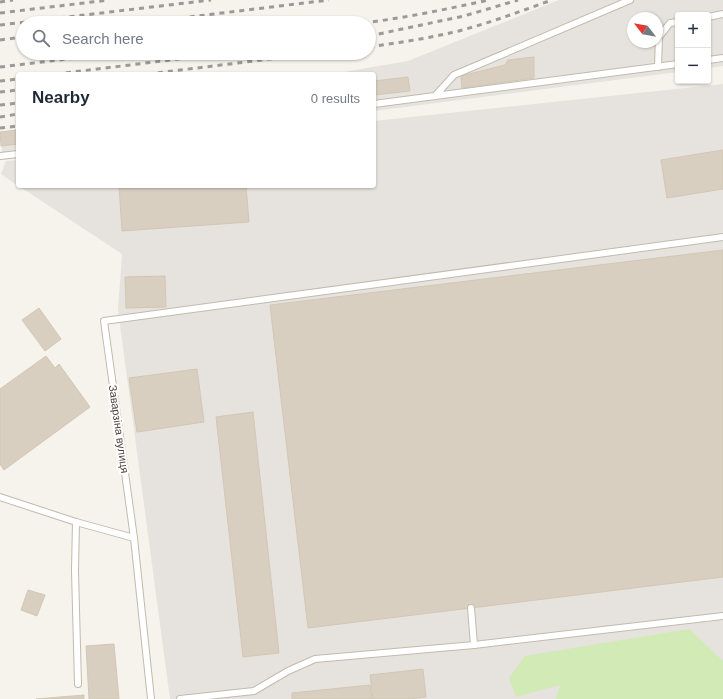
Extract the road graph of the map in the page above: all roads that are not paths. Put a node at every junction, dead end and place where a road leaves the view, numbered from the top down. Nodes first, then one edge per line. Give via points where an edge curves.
1 (630, 0) edge
2 (723, 14) edge
3 (711, 16) edge
4 (675, 22) edge
5 (723, 58) edge
6 (711, 60) edge
7 (675, 64) edge
8 (658, 67) junction
9 (435, 96) junction
10 (376, 104) edge
11 (16, 154) edge
12 (0, 156) edge
13 (723, 237) edge
14 (0, 497) edge
15 (76, 522) junction
16 (134, 538) junction
17 (471, 608) dead end
18 (723, 616) edge
19 (474, 645) junction
20 (78, 684) dead end
21 (151, 699) edge
22 (180, 699) edge

1 - 9 lane via 454,75
2 - 3 lane
4 - 8 lane via 670,23 659,37
5 - 6 lane
7 - 8 lane
8 - 9 lane
9 - 10 lane
11 - 12 lane
13 - 16 lane, Заварзіна вулиця via 104,321
14 - 15 lane
15 - 16 lane
15 - 20 lane
16 - 21 lane, Заварзіна вулиця
17 - 19 lane
18 - 19 lane
19 - 22 lane via 315,659 254,691

